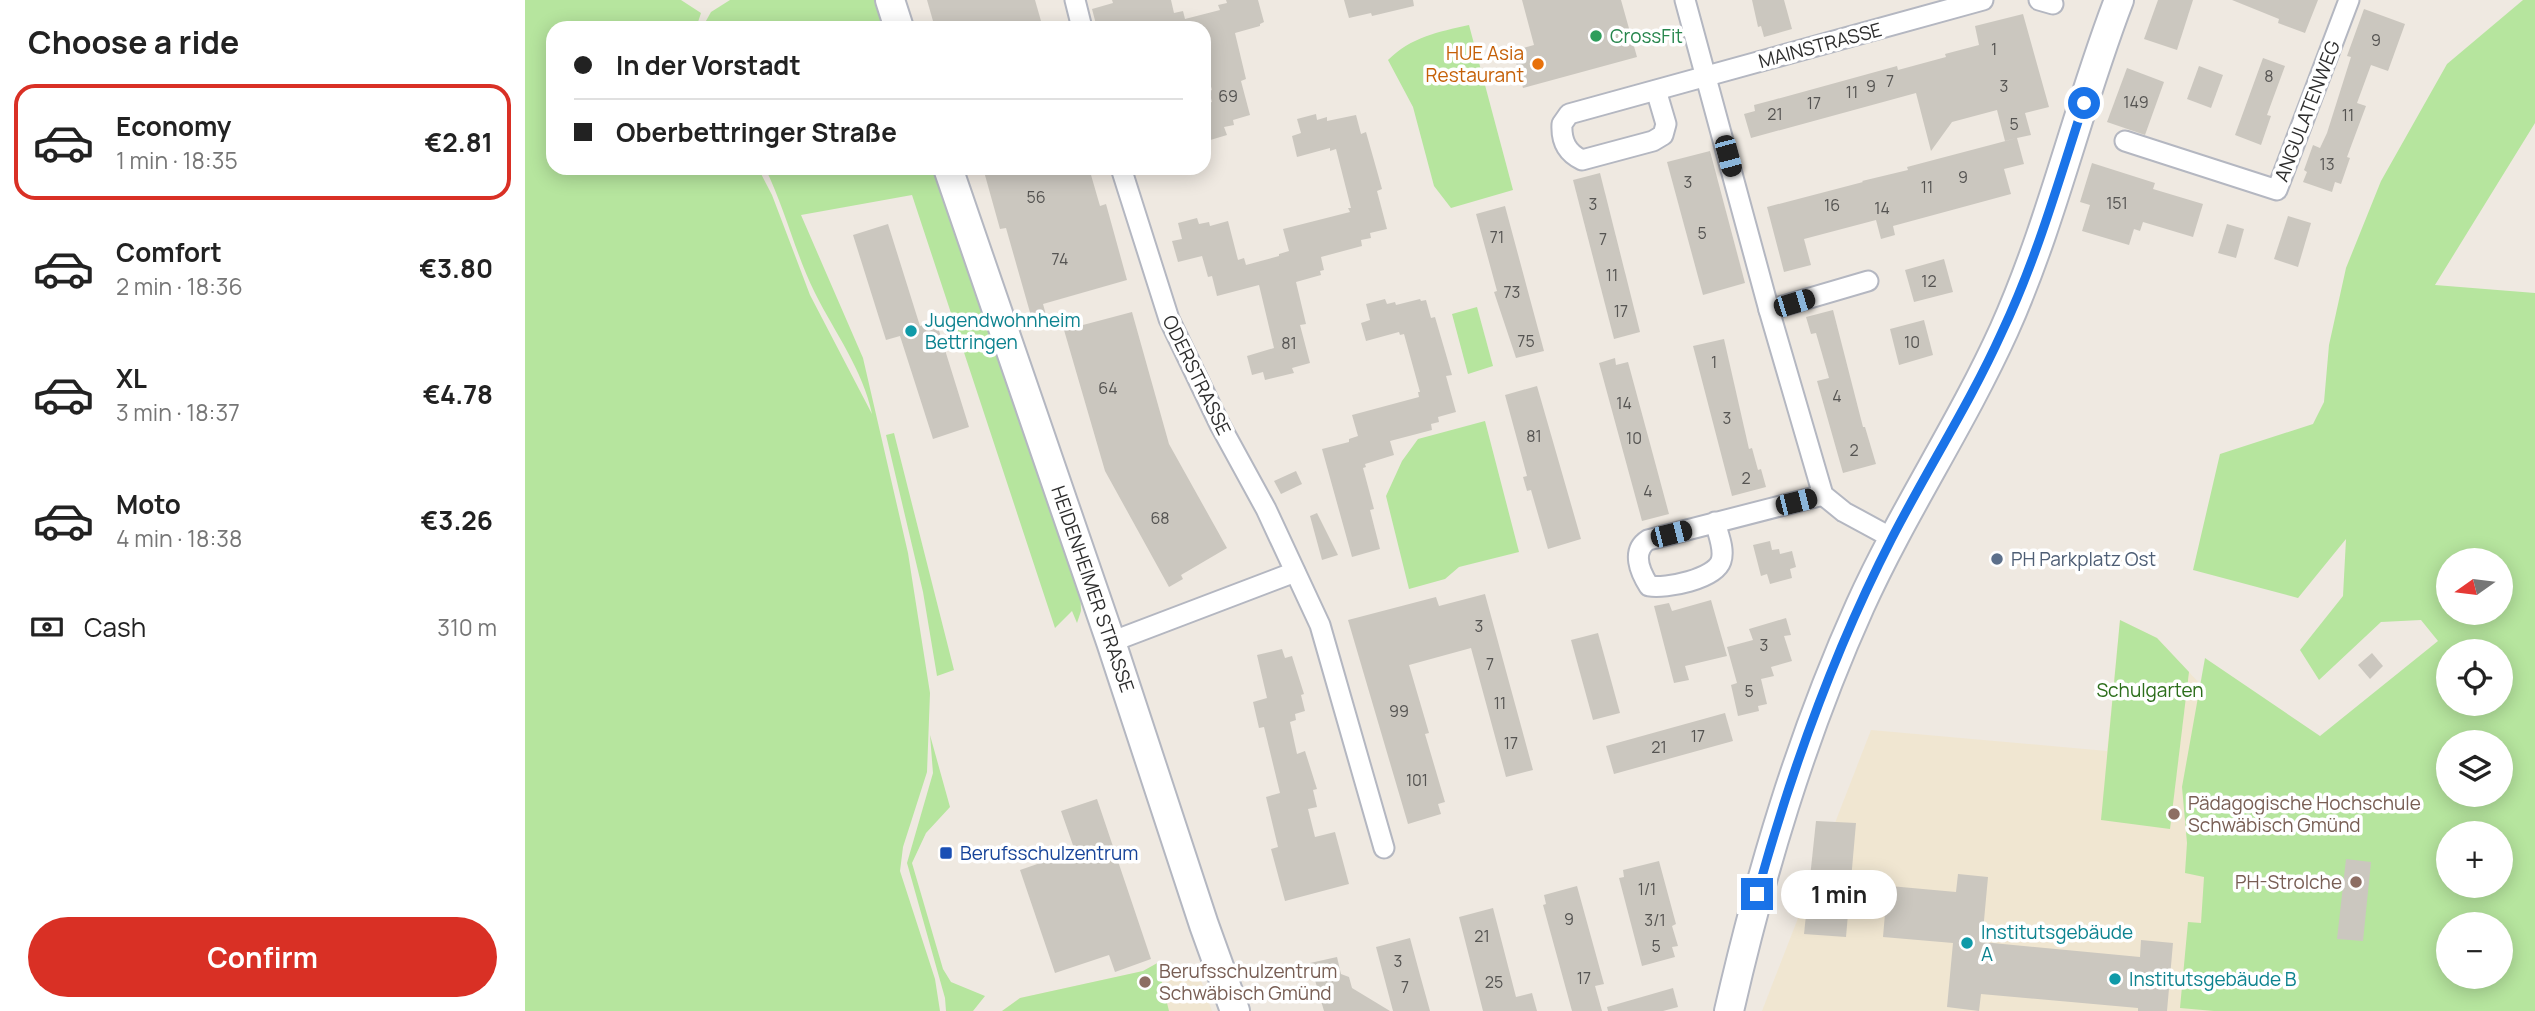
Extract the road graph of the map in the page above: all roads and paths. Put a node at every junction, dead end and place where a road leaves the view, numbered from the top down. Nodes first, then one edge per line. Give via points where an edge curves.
1 (890, 0) edge
2 (1075, 0) edge
3 (1685, 0) edge
4 (1983, 0) edge
5 (2119, 0) edge
6 (2349, 0) edge
7 (897, 21) edge
8 (1080, 21) edge
9 (1706, 77) junction
10 (1656, 90) junction
11 (2125, 141) dead end
12 (950, 175) edge
13 (1123, 175) edge
14 (1868, 281) dead end
15 (1769, 310) junction
16 (1822, 495) junction
17 (1715, 522) junction
18 (1892, 538) junction
19 (1295, 572) junction
20 (1111, 642) junction
21 (1384, 848) dead end
22 (1235, 1011) edge
23 (1729, 1011) edge

1 - 7 street
2 - 8 street
3 - 9 street
4 - 9 street, MAINSTRASSE
5 - 18 street via 2025,281 1978,383
6 - 11 street, ANGULATENWEG via 2277,190
9 - 10 street, MAINSTRASSE
9 - 15 street
10 - 10 street, MAINSTRASSE via 1569,114 1562,124 1566,148 1582,160 1663,135 1666,124
12 - 20 street, HEIDENHEIMER STRASSE
13 - 19 street, ODERSTRASSE via 1169,320
14 - 15 street
15 - 16 street
16 - 17 street
16 - 18 street
17 - 17 street via 1643,543 1637,554 1649,586 1660,588 1707,576 1718,568 1722,549
18 - 23 street via 1834,665 1789,785
19 - 20 street
19 - 21 street, ODERSTRASSE via 1330,654
20 - 22 street, HEIDENHEIMER STRASSE

